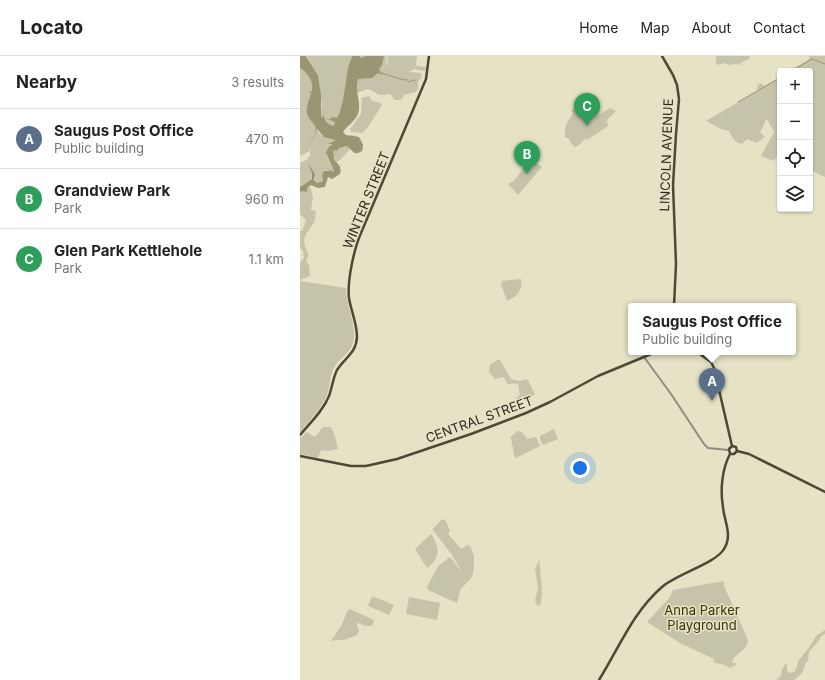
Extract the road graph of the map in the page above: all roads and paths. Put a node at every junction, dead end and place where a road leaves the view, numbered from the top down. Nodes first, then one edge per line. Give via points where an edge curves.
1 (429, 56) edge
2 (662, 56) edge
3 (674, 303) edge
4 (649, 355) edge
5 (701, 355) edge
6 (644, 357) junction
7 (300, 435) edge
8 (732, 446) junction
9 (728, 450) junction
10 (737, 451) junction
11 (730, 454) junction
12 (300, 456) edge
13 (825, 492) edge
14 (599, 680) edge

1 - 7 main road, WINTER STREET via 426,79 356,248 349,289 356,330 354,348 337,370 323,406
2 - 3 main road, LINCOLN AVENUE via 673,75 679,99 673,181 676,264
4 - 6 main road, CENTRAL STREET
5 - 8 main road via 711,362 714,368
6 - 9 street via 672,394 704,444 716,450
6 - 12 main road, CENTRAL STREET via 598,376 536,409 396,459 354,466
8 - 9 main road
8 - 10 main road via 736,447
9 - 11 main road
10 - 11 main road
10 - 13 main road via 759,458
11 - 14 main road via 722,492 728,534 725,548 718,556 660,588 633,620

